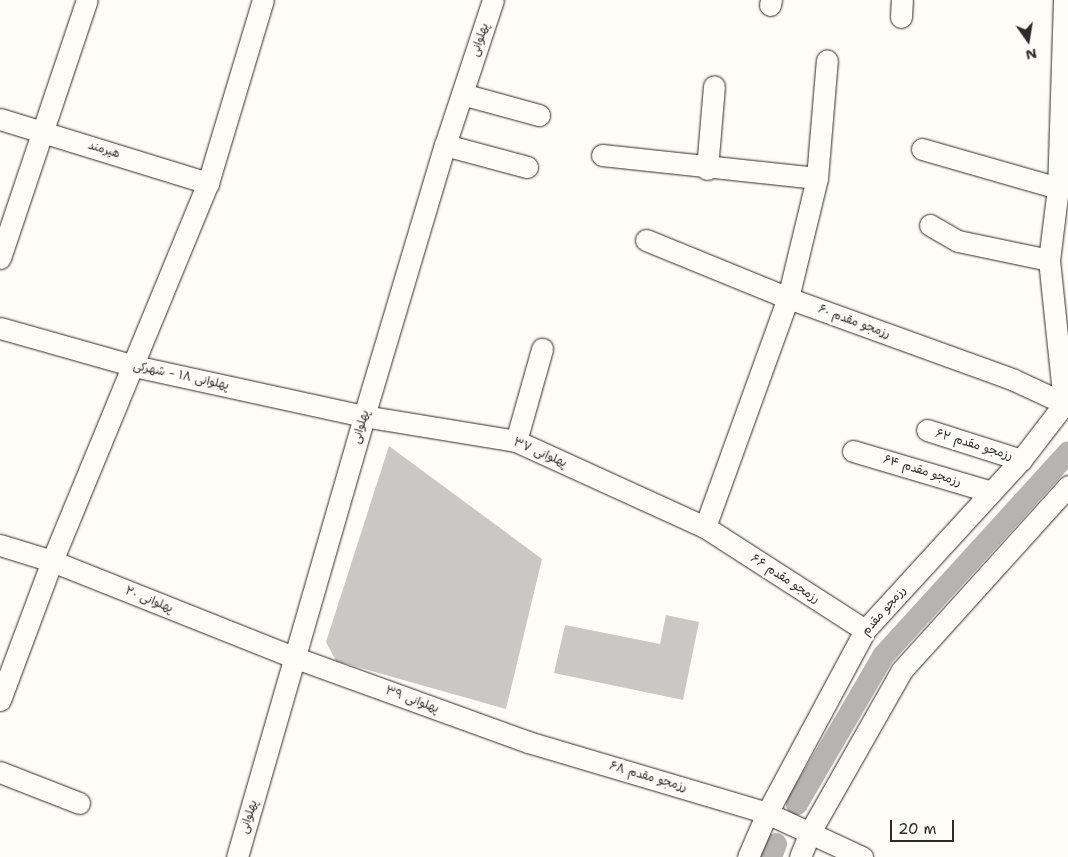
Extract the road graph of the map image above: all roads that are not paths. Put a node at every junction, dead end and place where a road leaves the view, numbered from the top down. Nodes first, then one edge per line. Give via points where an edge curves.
1 (88, 0) edge
2 (263, 0) edge
3 (493, 0) edge
4 (1064, 0) edge
5 (827, 60) dead end
6 (714, 86) dead end
7 (462, 94) junction
8 (540, 115) dead end
9 (0, 119) edge
10 (44, 132) junction
11 (445, 145) junction
12 (922, 149) dead end
13 (602, 155) dead end
14 (526, 167) dead end
15 (706, 169) junction
16 (817, 178) junction
17 (208, 183) junction
18 (1058, 188) junction
19 (930, 225) dead end
20 (646, 240) dead end
21 (0, 258) edge
22 (1049, 260) junction
23 (788, 298) junction
24 (0, 328) edge
25 (542, 349) dead end
26 (134, 366) junction
27 (1067, 402) edge
28 (364, 416) junction
29 (926, 430) dead end
30 (516, 441) junction
31 (853, 451) dead end
32 (1021, 460) junction
33 (1068, 486) edge
34 (991, 492) junction
35 (704, 527) junction
36 (0, 544) edge
37 (52, 561) junction
38 (865, 630) junction
39 (9, 646) edge
40 (296, 658) junction
41 (0, 700) edge
42 (528, 742) joint
43 (0, 772) edge
44 (79, 803) dead end
45 (767, 812) junction
46 (810, 832) junction
47 (237, 857) edge
48 (748, 857) edge
49 (800, 857) edge
50 (862, 857) edge

1 - 10 street
2 - 17 street
3 - 7 street, پهلوانی
4 - 18 street
5 - 16 street
6 - 15 street
7 - 8 street
7 - 11 street, پهلوانی
9 - 10 street, هیرمند
10 - 17 street, هیرمند
10 - 21 street
11 - 14 street
11 - 28 street, پهلوانی
12 - 18 street
13 - 15 street
15 - 16 street
16 - 23 street
17 - 26 street
18 - 22 street
19 - 22 street via 958,241
20 - 23 street, رزمجو مقدم ۶۰
22 - 27 street
23 - 27 street, رزمجو مقدم ۶۰
23 - 35 street
24 - 26 street, پهلوانی ۱۸ - شهرکی
25 - 30 street
26 - 28 street, پهلوانی ۱۸ - شهرکی
26 - 37 street
27 - 32 street, رزمجو مقدم
28 - 30 street, پهلوانی ۳۷
28 - 40 street, پهلوانی
29 - 32 street, رزمجو مقدم ۶۲
30 - 35 street, پهلوانی ۳۷
31 - 34 street, رزمجو مقدم ۶۴
32 - 34 street, رزمجو مقدم
33 - 46 street via 902,670
34 - 38 street, رزمجو مقدم
35 - 38 street, رزمجو مقدم ۶۶
36 - 37 street, پهلوانی ۲۰
37 - 39 street
37 - 40 street, پهلوانی ۲۰
38 - 45 street, رزمجو مقدم
39 - 41 street
40 - 42 street, پهلوانی ۳۹
40 - 47 street, پهلوانی
42 - 45 street, رزمجو مقدم ۶۸
43 - 44 street
45 - 46 street, رزمجو مقدم ۶۸
45 - 48 street, رزمجو مقدم
46 - 49 street
46 - 50 street, رزمجو مقدم ۶۸

